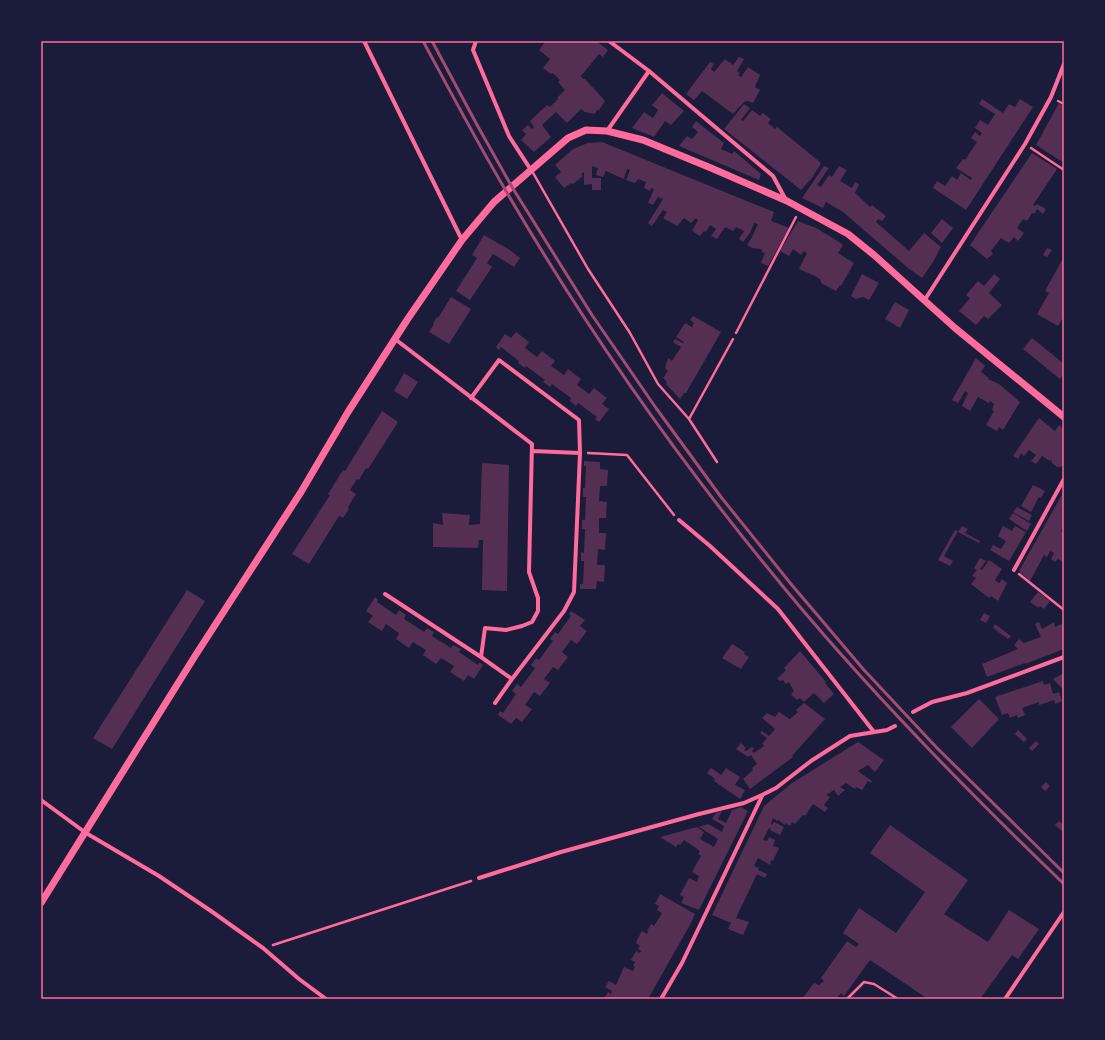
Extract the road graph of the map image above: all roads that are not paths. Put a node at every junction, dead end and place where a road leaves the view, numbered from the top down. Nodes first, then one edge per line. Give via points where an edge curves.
1 (364, 41) edge
2 (476, 41) edge
3 (609, 41) edge
4 (1064, 64) edge
5 (649, 71) junction
6 (607, 131) junction
7 (532, 171) junction
8 (787, 201) junction
9 (462, 240) junction
10 (924, 301) junction
11 (395, 339) junction
12 (733, 339) road end
13 (471, 398) junction
14 (1064, 417) edge
15 (688, 419) junction
16 (532, 451) junction
17 (580, 453) junction
18 (717, 462) dead end
19 (1064, 480) edge
20 (679, 520) road end
21 (1014, 570) road end
22 (385, 594) dead end
23 (481, 657) junction
24 (1064, 657) edge
25 (512, 679) junction
26 (495, 703) dead end
27 (913, 712) dead end
28 (895, 726) dead end
29 (874, 732) junction
30 (762, 796) junction
31 (41, 800) edge
32 (86, 833) junction
33 (479, 878) road end
34 (41, 903) edge
35 (1064, 912) edge
36 (326, 999) edge
37 (661, 999) edge
38 (847, 999) edge
39 (898, 999) edge
40 (1005, 999) edge

1 - 9 street
2 - 7 street via 473,50 509,136
3 - 5 street
4 - 10 street via 1051,96 1024,144
5 - 6 street
5 - 8 street via 773,176
6 - 7 street via 586,130 568,138
6 - 8 street via 643,140
7 - 9 street via 494,202
7 - 15 lane via 658,384
8 - 10 street via 848,234
9 - 11 street
10 - 14 street
11 - 13 street
11 - 32 street
12 - 15 lane
13 - 16 street via 532,444
13 - 17 street via 499,360 579,420
15 - 18 lane
16 - 17 street
16 - 23 street via 529,572 538,598 538,611 532,622 522,626 506,630 485,628
17 - 25 street via 574,592 564,611
19 - 21 street
20 - 29 street via 778,609
22 - 23 street
23 - 25 street
24 - 27 street via 967,693 932,702
25 - 26 street
28 - 29 street
29 - 30 street via 850,736 811,760
30 - 33 street via 560,852
30 - 37 street via 682,963
31 - 32 street
32 - 34 street
32 - 36 street via 159,876 211,911 263,948 299,980
35 - 40 street
38 - 39 lane via 864,982 874,984

